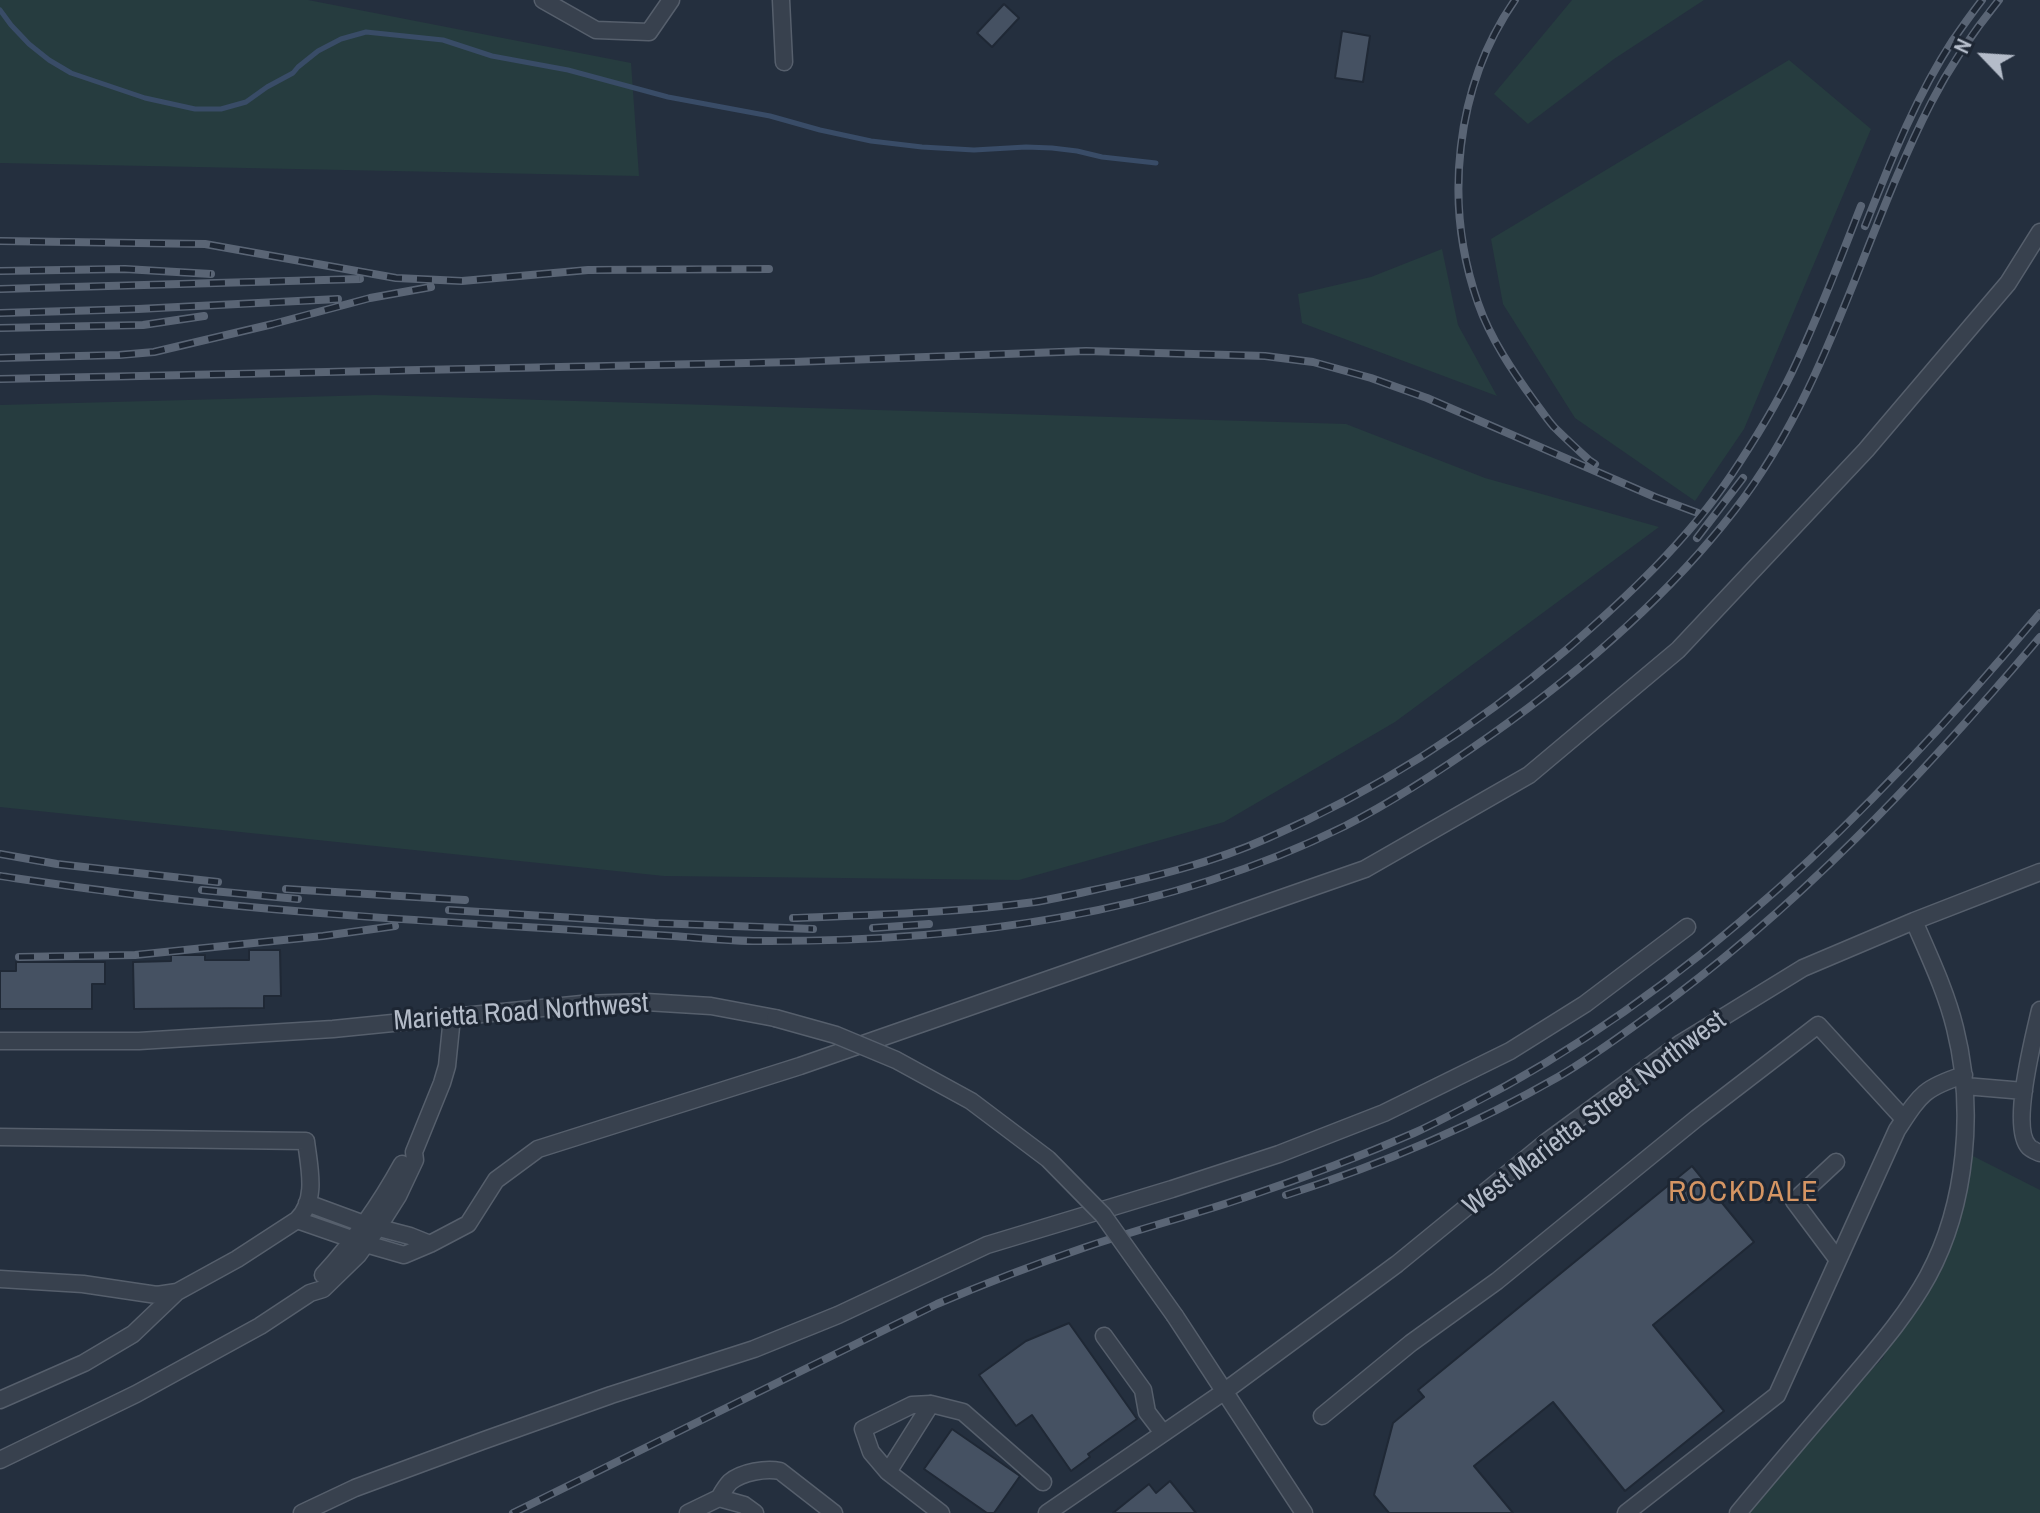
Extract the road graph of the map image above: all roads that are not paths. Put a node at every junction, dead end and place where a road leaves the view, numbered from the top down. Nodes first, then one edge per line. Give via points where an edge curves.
1 (543, 0) edge
2 (671, 0) edge
3 (781, 0) edge
4 (784, 62) dead end
5 (2040, 232) edge
6 (2040, 872) edge
7 (1914, 921) junction
8 (1687, 927) dead end
9 (2040, 1010) edge
10 (452, 1017) junction
11 (0, 1041) edge
12 (1964, 1080) junction
13 (2024, 1091) junction
14 (1904, 1119) junction
15 (0, 1137) edge
16 (2040, 1153) edge
17 (1836, 1162) dead end
18 (307, 1203) junction
19 (297, 1220) junction
20 (370, 1226) junction
21 (360, 1242) junction
22 (430, 1244) junction
23 (1838, 1260) junction
24 (0, 1279) edge
25 (177, 1292) junction
26 (1104, 1336) dead end
27 (1225, 1391) junction
28 (0, 1400) edge
29 (931, 1404) junction
30 (1322, 1416) dead end
31 (1163, 1433) junction
32 (0, 1460) edge
33 (888, 1472) junction
34 (1043, 1482) dead end
35 (719, 1498) junction
36 (302, 1513) edge
37 (688, 1513) edge
38 (755, 1513) edge
39 (834, 1513) edge
40 (941, 1513) edge
41 (1047, 1513) edge
42 (1304, 1513) edge
43 (1626, 1513) edge
44 (1738, 1513) edge

1 - 2 street via 596,30 649,32
3 - 4 street
5 - 22 street via 2008,283 1876,438 1699,628 1529,775 1365,869 815,1061 538,1149 496,1180 468,1224
6 - 7 street, West Marietta Street Northwest
7 - 12 street via 1947,1001
7 - 27 street, West Marietta Street Northwest via 1803,968 1681,1043
8 - 36 street via 1585,1004 1510,1051 1384,1113 1253,1163 987,1245 754,1349 482,1441
9 - 13 street
10 - 11 street, Marietta Road Northwest via 139,1041
10 - 20 street via 447,1066 415,1160 398,1196
10 - 27 street, Marietta Road Northwest, bridge via 582,1004 711,1006 836,1035 896,1060 971,1101 1048,1159 1103,1215
12 - 13 street
12 - 14 street via 1937,1083 1918,1097
12 - 44 street via 1961,1177 1929,1275 1900,1321
13 - 16 street via 2022,1134 2029,1148
14 - 23 street
14 - 30 street via 1818,1025
15 - 18 street via 306,1141 311,1188
17 - 23 street via 1794,1201
18 - 19 street
18 - 20 street
19 - 21 street
19 - 25 street
20 - 21 street
20 - 22 street
21 - 22 street via 404,1255
21 - 32 street via 310,1293 260,1326
23 - 43 street via 1777,1395
24 - 25 street via 157,1295
25 - 28 street via 133,1334 84,1363
26 - 31 street via 1143,1390 1147,1412
27 - 31 street, West Marietta Street Northwest
27 - 42 street, Marietta Road Northwest
29 - 33 street
29 - 33 street via 912,1405 863,1429 871,1452
29 - 34 street via 963,1412
31 - 41 street, West Marietta Street Northwest
33 - 40 street
35 - 37 street
35 - 38 street
35 - 39 street via 731,1481 769,1469 780,1471

